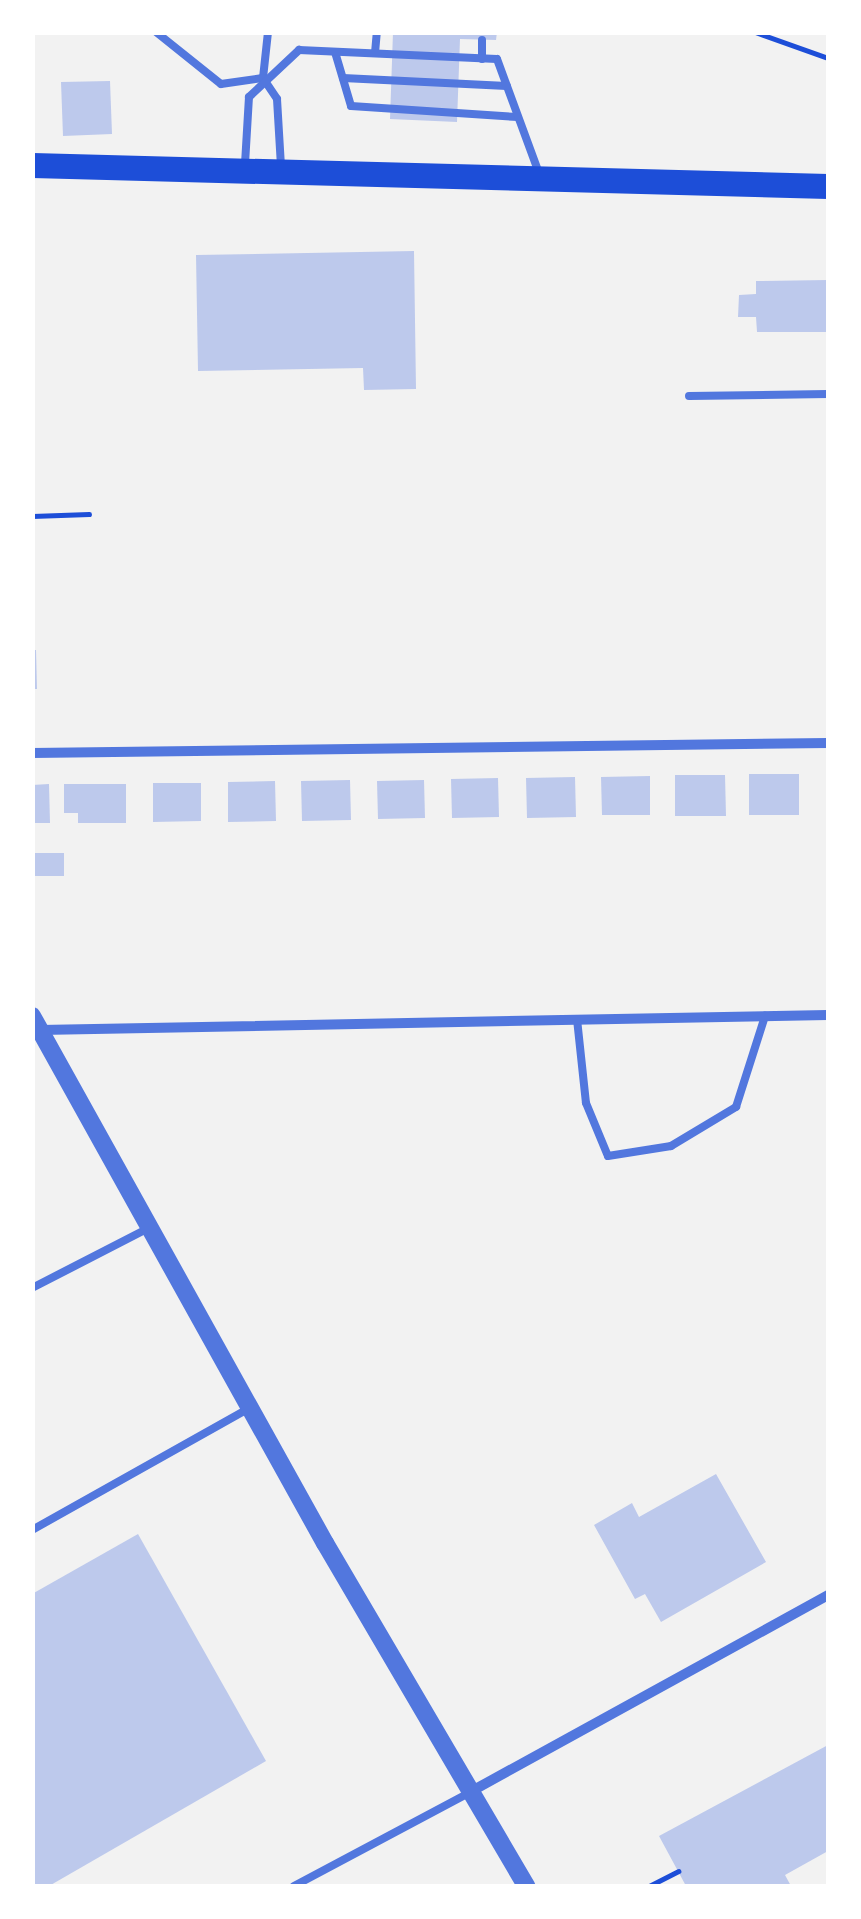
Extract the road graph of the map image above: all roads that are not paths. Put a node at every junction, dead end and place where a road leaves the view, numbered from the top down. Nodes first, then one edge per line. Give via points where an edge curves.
1 (156, 32) edge
2 (376, 32) edge
3 (265, 34) edge
4 (482, 40) dead end
5 (335, 52) junction
6 (374, 54) junction
7 (482, 59) junction
8 (263, 78) junction
9 (343, 78) junction
10 (507, 86) junction
11 (518, 117) junction
12 (32, 165) edge
13 (244, 174) junction
14 (281, 176) junction
15 (543, 182) junction
16 (828, 186) edge
17 (828, 394) edge
18 (689, 396) dead end
19 (828, 743) edge
20 (32, 754) edge
21 (828, 1015) edge
22 (766, 1016) junction
23 (577, 1020) junction
24 (36, 1023) edge
25 (151, 1226) junction
26 (32, 1288) edge
27 (250, 1408) junction
28 (32, 1530) edge
29 (828, 1595) edge
30 (469, 1793) junction
31 (294, 1886) edge
32 (526, 1886) edge

1 - 8 lane via 221,84
2 - 6 lane
3 - 8 lane
4 - 7 lane
5 - 6 lane
5 - 8 lane via 299,50
5 - 9 lane
6 - 7 lane
7 - 10 lane via 497,59
8 - 13 lane via 249,97
8 - 14 lane via 276,99
9 - 10 lane
9 - 11 lane via 350,106
10 - 11 lane
11 - 15 lane
12 - 13 main road
13 - 14 main road
14 - 15 main road
15 - 16 main road
17 - 18 lane
19 - 20 street
21 - 22 street
22 - 23 street
22 - 23 lane via 736,1107 671,1146 608,1156 586,1103
23 - 24 street
24 - 25 street
25 - 26 lane
25 - 27 street
27 - 28 lane
27 - 30 street
29 - 30 street
30 - 31 lane
30 - 32 street

